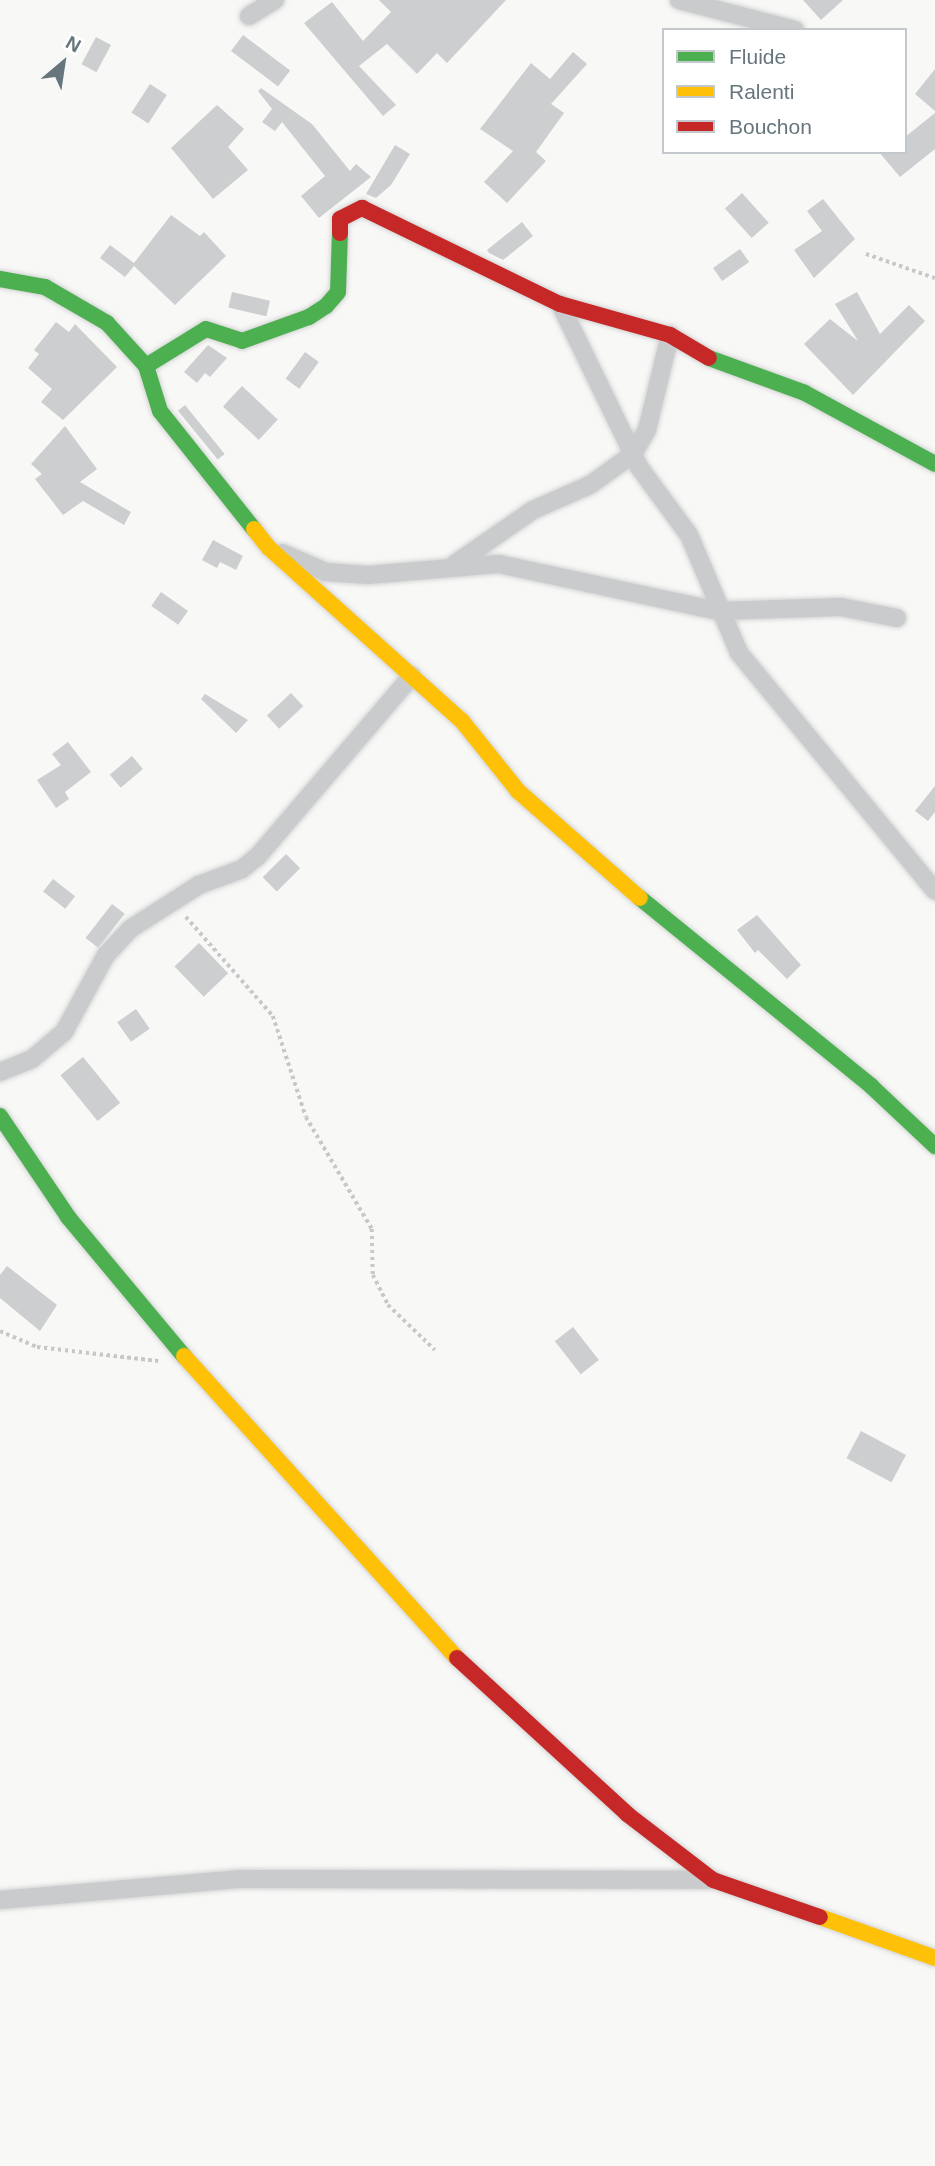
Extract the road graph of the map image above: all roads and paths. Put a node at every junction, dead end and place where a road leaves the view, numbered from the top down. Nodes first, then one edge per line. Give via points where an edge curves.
1 (275, 0) edge
2 (679, 0) edge
3 (248, 16) dead end
4 (787, 28) edge
5 (866, 254) dead end
6 (935, 278) edge
7 (0, 279) edge
8 (560, 304) junction
9 (670, 335) junction
10 (146, 366) junction
11 (633, 454) junction
12 (935, 464) edge
13 (270, 548) junction
14 (452, 566) junction
15 (718, 611) junction
16 (897, 618) dead end
17 (412, 676) junction
18 (935, 891) edge
19 (173, 902) junction
20 (0, 1072) edge
21 (0, 1116) edge
22 (935, 1146) edge
23 (0, 1331) edge
24 (435, 1350) dead end
25 (191, 1365) junction
26 (713, 1880) junction
27 (0, 1900) edge
28 (935, 1958) edge

1 - 3 street
2 - 4 street
5 - 6 path
7 - 10 street via 44,287 83,306 107,323
8 - 9 street
8 - 10 street via 362,208 341,219 338,292 326,306 309,317 242,341 206,330
8 - 11 street
9 - 11 street via 647,430
9 - 12 street via 722,366 805,393
10 - 13 street via 160,411
11 - 14 street via 590,485 533,510
11 - 15 street via 689,536
13 - 14 street via 326,572 368,575
13 - 17 street
14 - 15 street via 499,564
15 - 16 street via 841,607
15 - 18 street via 739,653
17 - 19 street via 258,856 243,869 199,885
17 - 22 street via 462,721 518,791 586,853 871,1086
19 - 20 street via 130,929 106,955 64,1032 32,1059
19 - 24 path via 273,1016 306,1117 372,1229 373,1275 388,1305
21 - 25 street via 68,1217
23 - 25 path via 37,1347
25 - 26 street via 476,1678 627,1814
26 - 27 street via 241,1879
26 - 28 street

